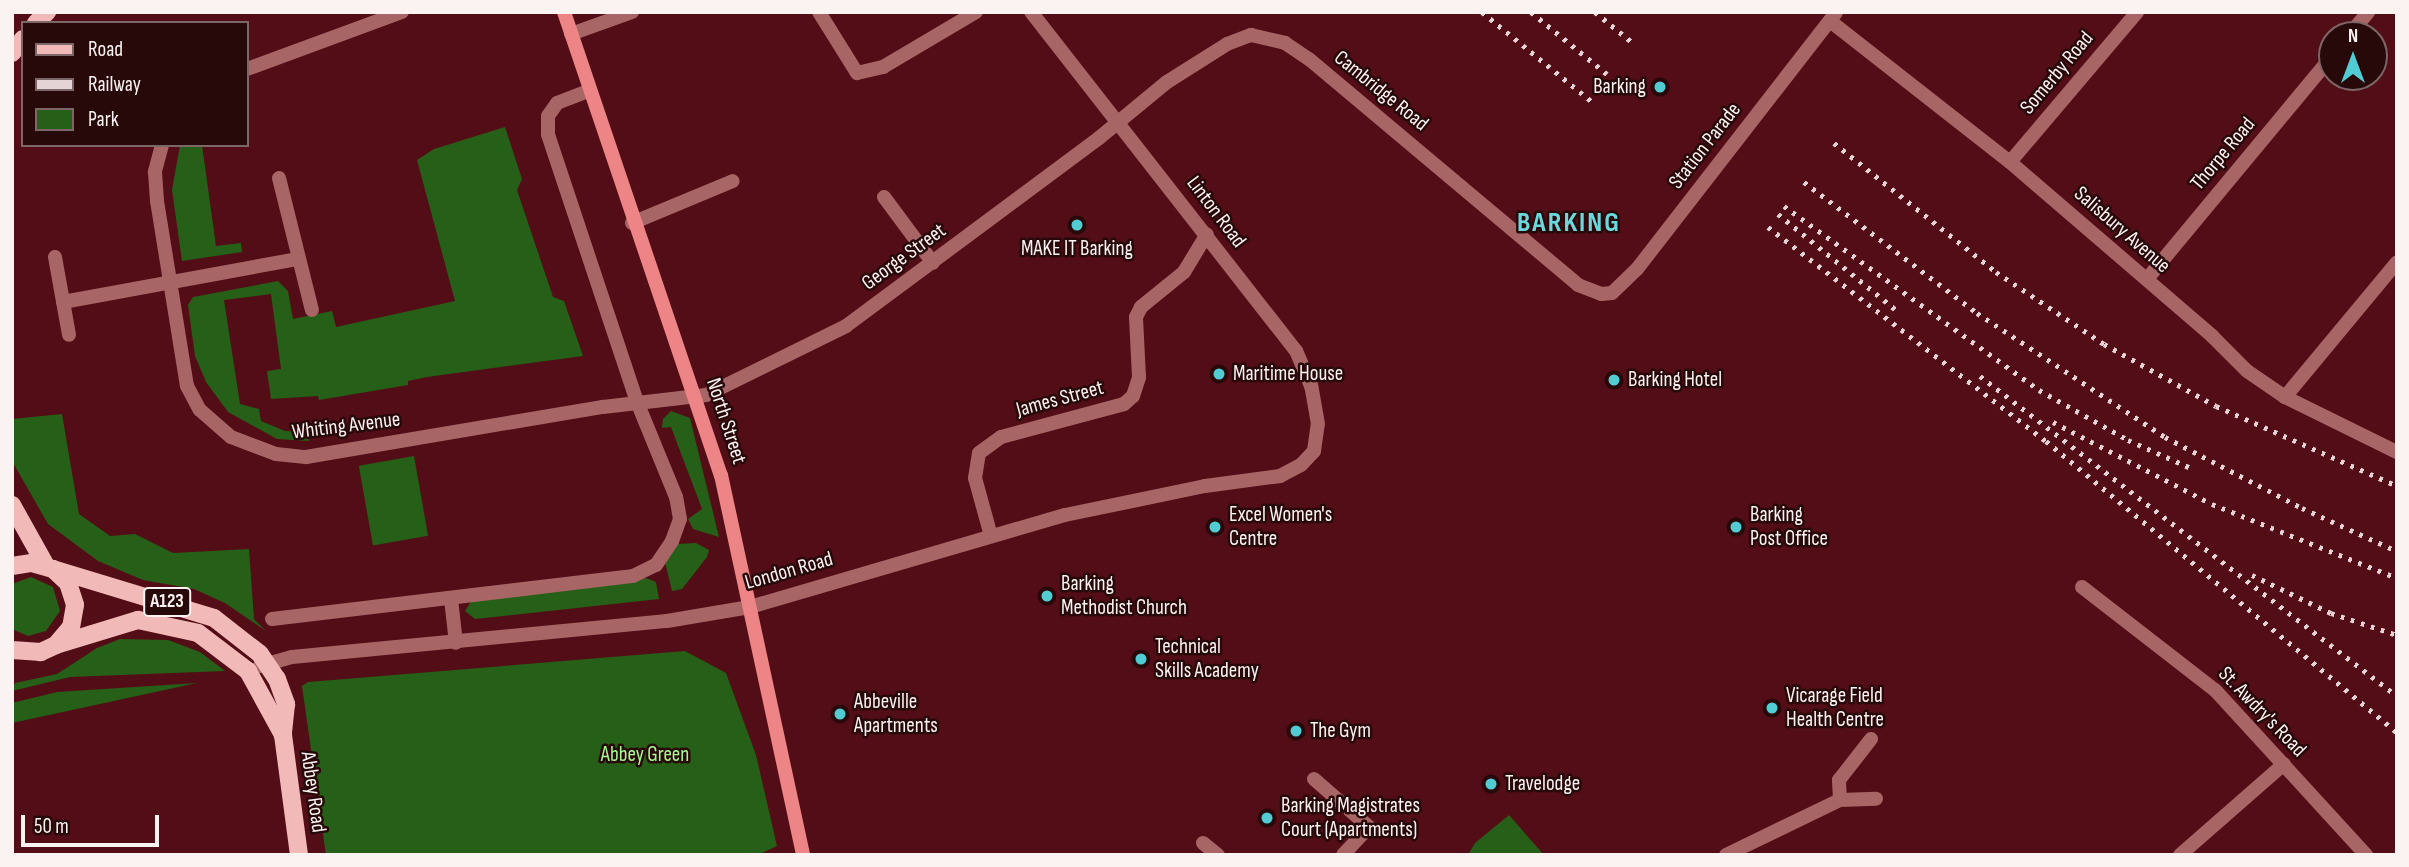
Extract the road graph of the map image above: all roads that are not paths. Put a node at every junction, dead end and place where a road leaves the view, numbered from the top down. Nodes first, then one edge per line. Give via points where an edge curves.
1 (402, 12) edge
2 (564, 12) edge
3 (632, 12) edge
4 (819, 12) edge
5 (976, 12) edge
6 (1031, 12) edge
7 (2137, 12) edge
8 (1833, 17) edge
9 (571, 34) junction
10 (248, 69) edge
11 (2318, 73) edge
12 (589, 91) junction
13 (1118, 121) junction
14 (162, 147) edge
15 (2010, 162) junction
16 (279, 178) dead end
17 (733, 181) dead end
18 (884, 197) dead end
19 (632, 223) junction
20 (1207, 234) junction
21 (55, 257) dead end
22 (298, 259) junction
23 (933, 262) junction
24 (2397, 262) edge
25 (2147, 279) junction
26 (169, 285) junction
27 (1601, 294) joint
28 (63, 302) junction
29 (312, 310) dead end
30 (69, 335) dead end
31 (696, 396) junction
32 (2285, 397) junction
33 (638, 402) junction
34 (2397, 452) edge
35 (1309, 456) joint
36 (12, 505) edge
37 (991, 536) junction
38 (12, 566) edge
39 (49, 567) junction
40 (2082, 587) dead end
41 (451, 599) junction
42 (750, 607) junction
43 (272, 619) dead end
44 (456, 643) junction
45 (56, 645) junction
46 (15, 653) edge
47 (266, 663) junction
48 (248, 671) junction
49 (282, 735) junction
50 (1871, 739) dead end
51 (2284, 764) junction
52 (1314, 779) dead end
53 (1876, 799) dead end
54 (1840, 800) junction
55 (1203, 843) dead end
56 (299, 855) edge
57 (803, 855) edge
58 (1217, 855) edge
59 (1343, 855) edge
60 (1726, 855) edge
61 (2180, 855) edge
62 (2366, 855) edge

1 - 10 street
2 - 9 street, North Street
3 - 9 street
4 - 5 street via 857,73 883,67
6 - 13 street, Linton Road
7 - 15 street, Somerby Road
8 - 15 street, Salisbury Avenue
8 - 27 street, Station Parade via 1623,286
9 - 12 street, North Street
11 - 25 street, Thorpe Road
12 - 19 street, North Street
12 - 33 street via 557,103 548,116 548,134
13 - 20 street, Linton Road
13 - 23 street, George Street
13 - 27 street, Cambridge Road via 1167,82 1227,44 1251,35 1285,43 1395,128 1577,285
14 - 26 street, Whiting Avenue via 155,186
15 - 25 street, Salisbury Avenue
16 - 22 street
17 - 19 street
18 - 23 street
19 - 31 street, North Street
20 - 35 street, Linton Road via 1303,363 1317,408 1317,438
20 - 37 street, James Street via 1184,272 1141,307 1136,317 1139,377 1133,396 1124,404 1001,437 979,453 975,478
21 - 28 street
22 - 26 street
22 - 29 street
23 - 31 street, George Street via 846,326
24 - 32 street
25 - 32 street, Salisbury Avenue via 2246,372
26 - 28 street
26 - 33 street, Whiting Avenue via 187,386 200,410 231,437 276,454 306,457
28 - 30 street
31 - 33 street, Whiting Avenue
31 - 42 street, North Street via 725,489
32 - 34 street, Salisbury Avenue
33 - 41 street via 680,509 677,532 656,565 633,576
35 - 37 street, London Road via 1280,476 1114,503
36 - 39 main road
37 - 42 street, London Road
38 - 39 main road
39 - 45 main road via 68,583 75,605 71,627
39 - 47 main road, A123 via 214,618 249,643
40 - 51 street, St. Awdry's Road via 2215,690
41 - 43 street
41 - 44 street
42 - 44 street, London Road via 667,621
42 - 57 street, North Street
44 - 47 street, London Road
45 - 46 main road via 41,652
45 - 48 main road, A123 via 120,622 150,621 198,633
47 - 48 street, London Road
47 - 49 main road, Abbey Road / A123 via 286,704
48 - 49 main road, Abbey Road / A123
49 - 56 main road, Abbey Road / A123
50 - 54 street via 1839,780
51 - 61 street
51 - 62 street, St. Awdry's Road
52 - 59 street via 1369,827
53 - 54 street
54 - 60 street
55 - 58 street

